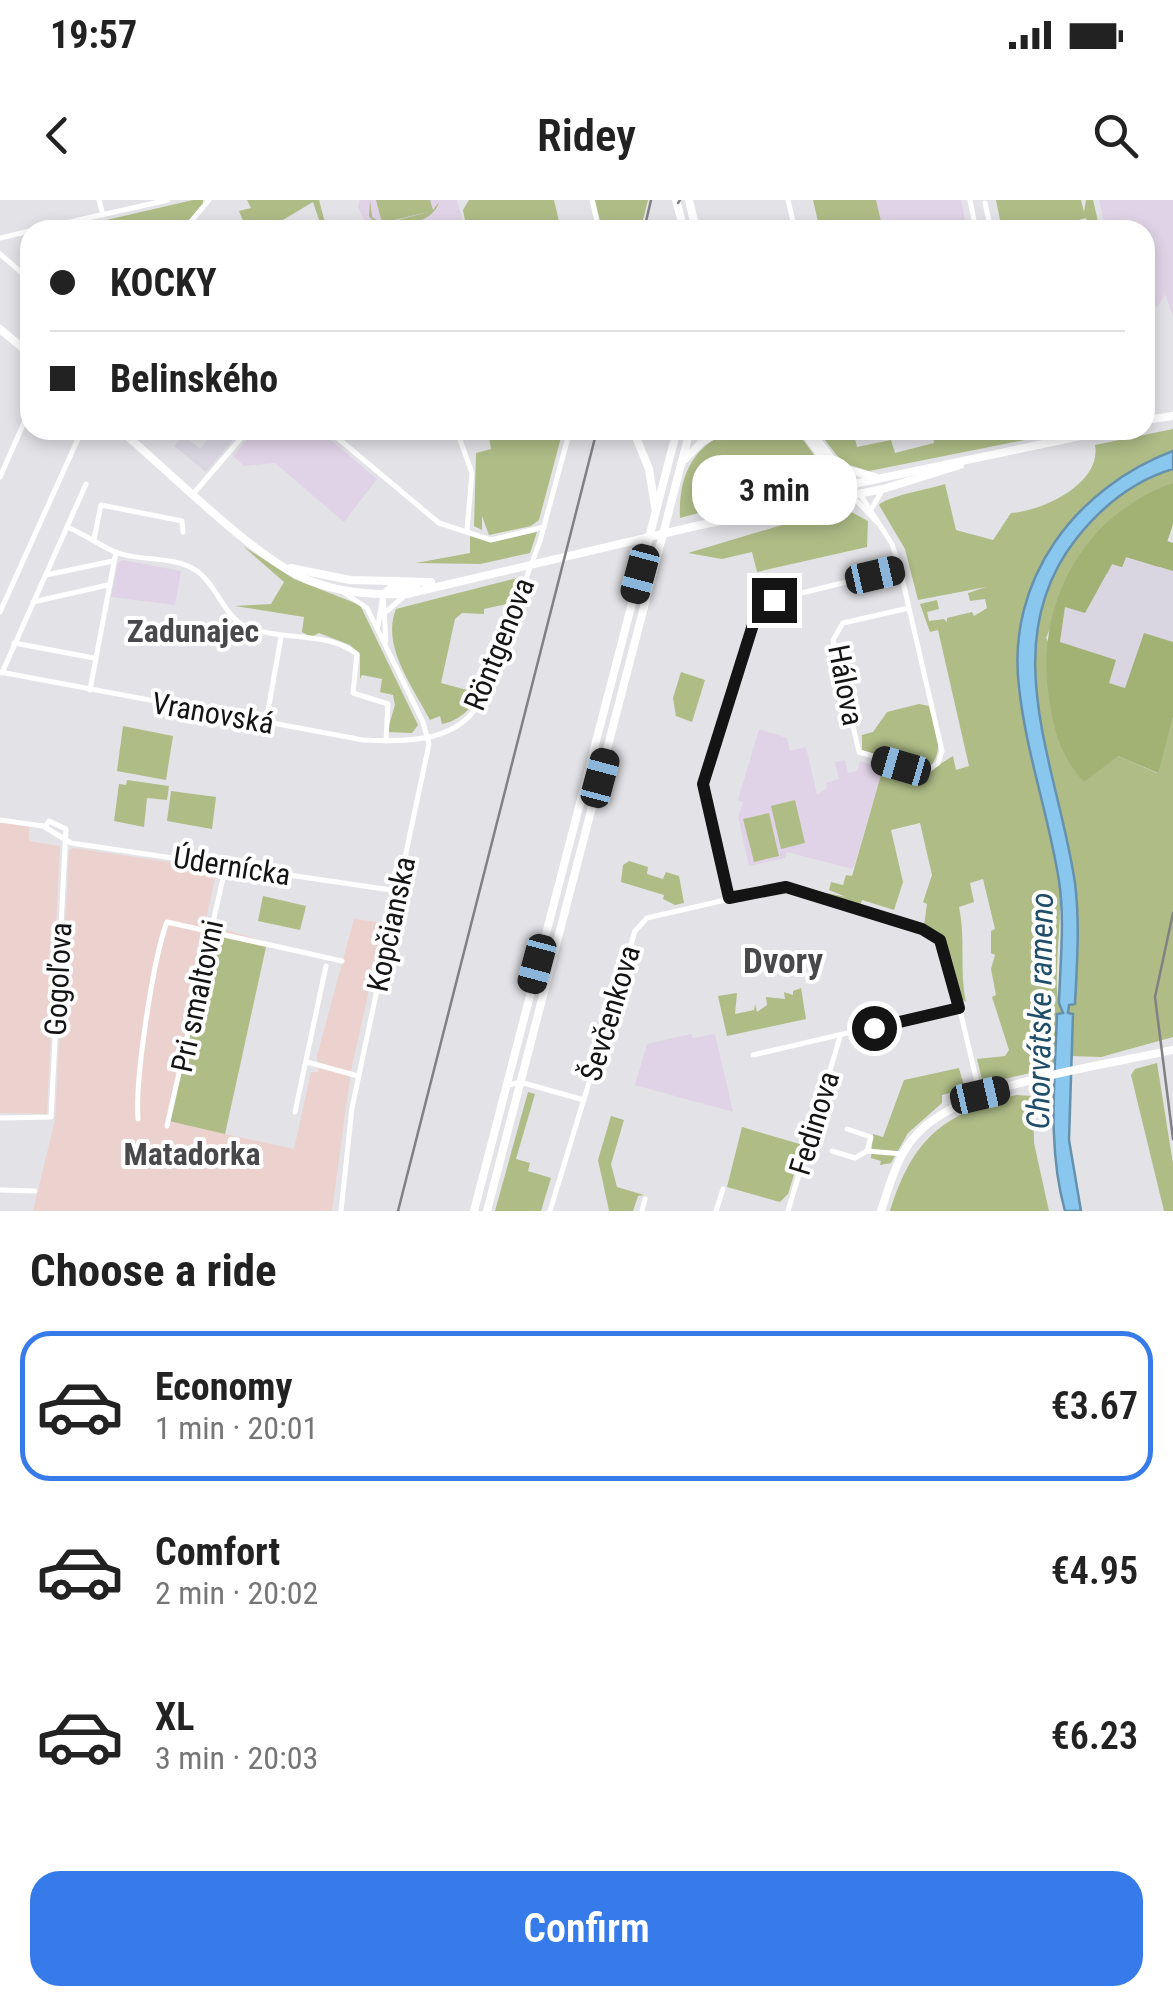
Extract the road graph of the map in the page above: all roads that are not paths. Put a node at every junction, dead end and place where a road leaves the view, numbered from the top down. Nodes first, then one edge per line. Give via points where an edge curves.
1 (99, 200) edge
2 (168, 200) edge
3 (209, 200) edge
4 (970, 200) edge
5 (985, 203) dead end
6 (103, 214) junction
7 (988, 217) junction
8 (76, 220) edge
9 (192, 220) edge
10 (974, 220) joint
11 (989, 220) edge
12 (0, 254) edge
13 (20, 271) edge
14 (20, 432) edge
15 (77, 440) edge
16 (132, 440) edge
17 (239, 440) edge
18 (340, 440) edge
19 (460, 440) edge
20 (567, 440) edge
21 (637, 440) edge
22 (674, 440) edge
23 (688, 440) edge
24 (706, 440) edge
25 (812, 440) edge
26 (815, 440) edge
27 (1062, 440) edge
28 (682, 462) junction
29 (826, 462) junction
30 (960, 464) junction
31 (838, 467) junction
32 (0, 477) edge
33 (880, 478) junction
34 (847, 482) junction
35 (86, 484) dead end
36 (883, 489) junction
37 (194, 493) junction
38 (809, 494) junction
39 (856, 495) junction
40 (832, 499) junction
41 (872, 508) junction
42 (656, 513) junction
43 (879, 524) junction
44 (544, 526) junction
45 (696, 526) junction
46 (67, 527) junction
47 (467, 530) junction
48 (183, 532) dead end
49 (94, 538) junction
50 (116, 552) junction
51 (113, 561) junction
52 (290, 568) junction
53 (900, 569) junction
54 (46, 576) junction
55 (368, 582) junction
56 (450, 582) junction
57 (108, 585) junction
58 (424, 587) junction
59 (336, 589) junction
60 (408, 594) junction
61 (383, 595) junction
62 (32, 602) junction
63 (909, 608) junction
64 (388, 611) junction
65 (0, 612) edge
66 (378, 629) junction
67 (281, 635) junction
68 (14, 643) junction
69 (386, 645) junction
70 (94, 658) junction
71 (1, 673) edge
72 (90, 690) junction
73 (266, 722) junction
74 (428, 736) junction
75 (386, 741) junction
76 (0, 820) edge
77 (44, 827) junction
78 (65, 842) junction
79 (226, 865) junction
80 (398, 891) junction
81 (729, 898) junction
82 (212, 932) junction
83 (342, 961) dead end
84 (326, 966) dead end
85 (959, 1008) junction
86 (841, 1035) junction
87 (1173, 1050) edge
88 (753, 1055) dead end
89 (307, 1062) junction
90 (524, 1067) junction
91 (510, 1070) junction
92 (358, 1076) junction
93 (520, 1082) junction
94 (506, 1086) junction
95 (535, 1086) junction
96 (980, 1095) junction
97 (584, 1100) junction
98 (295, 1112) dead end
99 (0, 1118) edge
100 (138, 1119) dead end
101 (167, 1126) dead end
102 (847, 1129) dead end
103 (832, 1151) dead end
104 (867, 1151) junction
105 (902, 1154) junction
106 (723, 1189) dead end
107 (0, 1190) edge
108 (35, 1191) dead end
109 (645, 1198) dead end
110 (341, 1211) edge
111 (474, 1211) edge
112 (487, 1211) edge
113 (550, 1211) edge
114 (642, 1211) edge
115 (716, 1211) edge
116 (788, 1211) edge
117 (881, 1211) edge

1 - 6 street
2 - 6 street
3 - 9 street
4 - 10 street
5 - 7 street
6 - 8 street
7 - 10 street
7 - 11 street
12 - 13 street
14 - 32 street
15 - 65 street
16 - 37 street
17 - 37 street
18 - 47 street, Röntgenova via 439,523
19 - 47 street via 472,473
20 - 44 street, Röntgenova
21 - 42 street
22 - 42 street
23 - 28 street
24 - 28 street
25 - 29 street
26 - 31 street
27 - 30 street
28 - 90 street
29 - 34 street
29 - 38 street via 824,480
30 - 33 street
30 - 36 street
31 - 33 street
31 - 34 street
33 - 34 street
34 - 38 street
34 - 39 street
34 - 40 street
35 - 46 street
36 - 39 street
36 - 41 street
37 - 52 street
38 - 45 street
39 - 40 street
39 - 41 street
39 - 43 street
40 - 45 street
41 - 43 street
42 - 91 street
43 - 53 street
44 - 47 street, Röntgenova via 494,540
44 - 74 street, Röntgenova via 473,716
45 - 56 street
46 - 49 street
46 - 54 street
48 - 49 street via 182,521 100,505
49 - 50 street
50 - 51 street
50 - 67 street via 184,564 240,624
51 - 54 street
51 - 57 street
52 - 55 street
52 - 59 street
53 - 63 street
53 - 81 street via 777,598 756,615 703,784
54 - 62 street
55 - 56 street
55 - 61 street
56 - 58 street
57 - 62 street
57 - 70 street
58 - 60 street
58 - 61 street via 391,588
59 - 61 street
59 - 66 street via 367,608
60 - 61 street
60 - 64 street
61 - 64 street
61 - 66 street
62 - 68 street
63 - 63 street, Hálova via 942,750 937,766 923,772 858,749 834,633 846,622
64 - 69 street
66 - 69 street
67 - 73 street
67 - 75 street via 322,636 357,654 353,693 388,704
68 - 70 street
68 - 71 street
69 - 74 street
70 - 72 street
71 - 72 street, Vranovská
72 - 73 street, Vranovská
73 - 75 street, Vranovská
74 - 75 street, Vranovská
74 - 80 street, Kopčianska
76 - 77 street, Údernícka
77 - 78 street, Údernícka
77 - 78 street, Údernícka via 49,821 63,824
78 - 79 street, Údernícka
78 - 99 street, Gogoľova via 51,1117
79 - 80 street, Údernícka
79 - 82 street, Pri smaltovni
80 - 92 street, Kopčianska
81 - 85 street, Ševčenkova via 786,887 930,932 946,951
81 - 97 street, Ševčenkova via 647,918 637,927
82 - 83 street
82 - 100 street via 167,922
82 - 101 street, Pri smaltovni
84 - 89 street
85 - 86 street, Fedinova
85 - 96 street, Ševčenkova
86 - 88 street, Fedinova
86 - 116 street, Fedinova
87 - 96 street
89 - 92 street
89 - 98 street
90 - 93 street
90 - 95 street
91 - 93 street
91 - 94 street
92 - 110 street, Kopčianska
93 - 94 street
93 - 95 street
93 - 112 street
94 - 111 street
95 - 97 street
96 - 105 street via 936,1117
97 - 113 street
102 - 104 street via 871,1137
103 - 104 street via 855,1158
104 - 105 street
105 - 117 street
106 - 115 street
107 - 108 street
109 - 114 street

